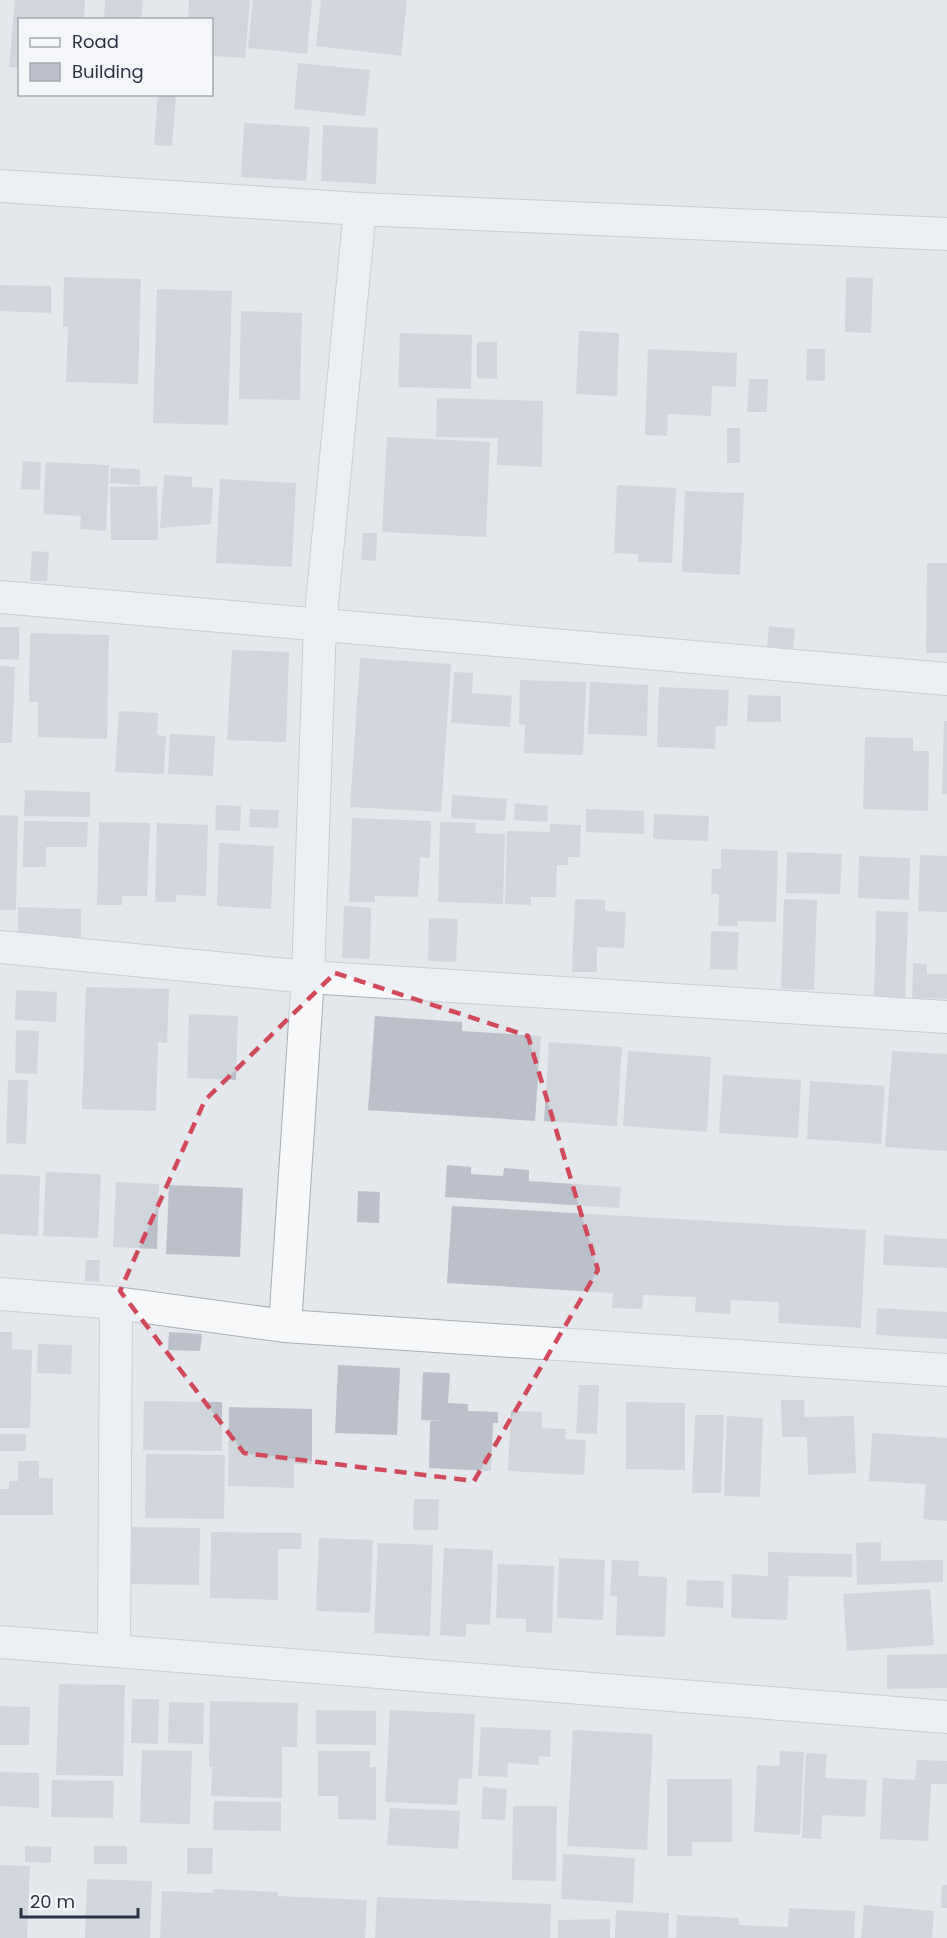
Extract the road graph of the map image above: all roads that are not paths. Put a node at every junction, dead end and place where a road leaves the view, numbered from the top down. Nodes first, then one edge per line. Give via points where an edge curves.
1 (0, 186) edge
2 (360, 209) junction
3 (947, 234) edge
4 (0, 597) edge
5 (320, 624) junction
6 (947, 679) edge
7 (0, 947) edge
8 (308, 978) junction
9 (947, 1017) edge
10 (0, 1294) edge
11 (116, 1303) junction
12 (285, 1326) junction
13 (947, 1370) edge
14 (0, 1642) edge
15 (114, 1651) junction
16 (947, 1717) edge

1 - 2 street
2 - 3 street
2 - 5 street
4 - 5 street
5 - 6 street
5 - 8 street
7 - 8 street
8 - 9 street
8 - 12 street
10 - 11 street
11 - 12 street
11 - 15 street
12 - 13 street
14 - 15 street
15 - 16 street

